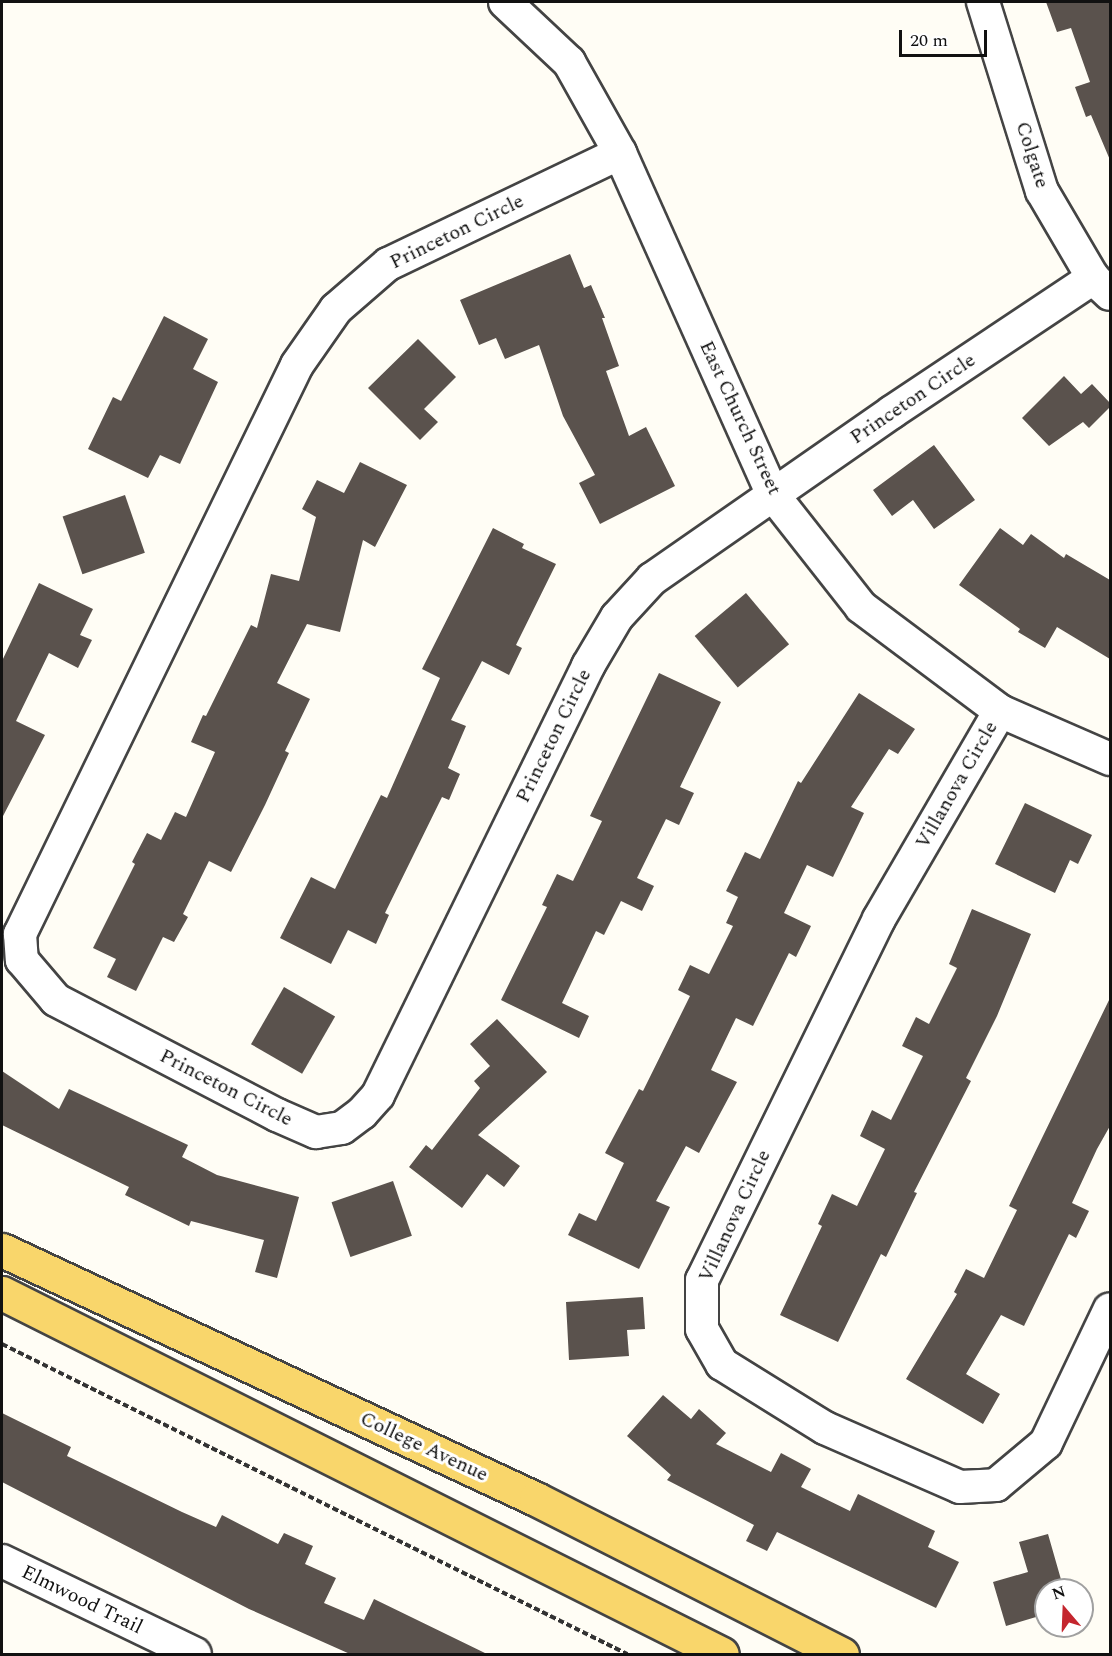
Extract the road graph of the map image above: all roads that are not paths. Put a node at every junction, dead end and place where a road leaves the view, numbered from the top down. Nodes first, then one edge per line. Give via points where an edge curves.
1 (505, 2) edge
2 (983, 2) edge
3 (620, 153) junction
4 (1102, 286) edge
5 (773, 495) junction
6 (1000, 711) junction
7 (1110, 759) edge
8 (2, 1250) edge
9 (2, 1293) edge
10 (1110, 1309) edge
11 (2, 1561) edge
12 (195, 1654) edge
13 (722, 1654) edge
14 (842, 1654) edge

1 - 3 street, East Church Street via 569,62
2 - 4 street, Colgate via 1042,191
3 - 5 street, East Church Street
3 - 5 street, Princeton Circle via 388,264 336,309 297,364 20,934 22,960 56,1000 66,1006 277,1115 316,1132 342,1128 378,1095 588,666 617,617 652,579
4 - 5 street, Princeton Circle
5 - 6 street, East Church Street via 861,607
6 - 7 street, East Church Street
6 - 10 street, Villanova Circle via 879,919 702,1280 702,1329 722,1364 825,1428 960,1487 996,1485 1046,1443
8 - 14 main road, College Avenue via 536,1499
9 - 13 main road
11 - 12 street, Elmwood Trail

